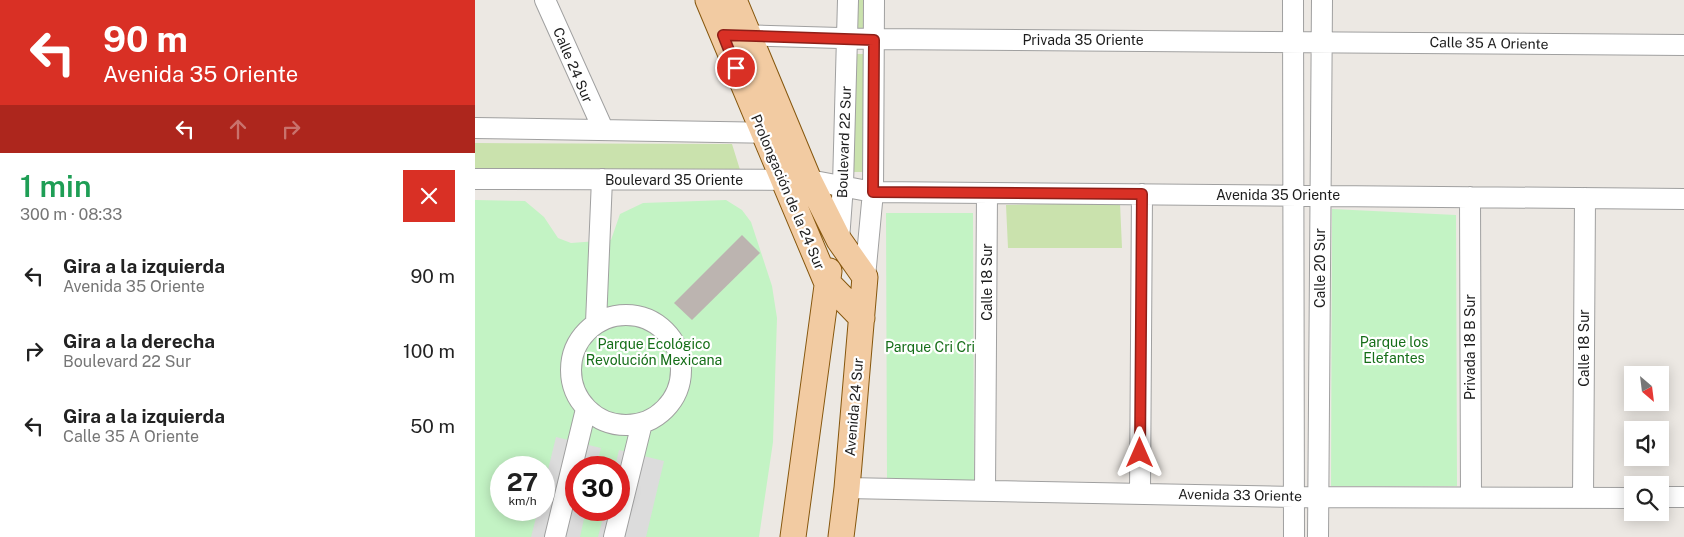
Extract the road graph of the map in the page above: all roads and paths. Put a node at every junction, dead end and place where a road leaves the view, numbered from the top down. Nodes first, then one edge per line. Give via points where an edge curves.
1 (545, 0) edge
2 (709, 0) edge
3 (734, 0) edge
4 (848, 0) edge
5 (874, 0) edge
6 (1293, 0) edge
7 (1322, 0) edge
8 (723, 35) junction
9 (749, 36) junction
10 (848, 39) junction
11 (874, 40) junction
12 (1293, 41) junction
13 (1322, 41) junction
14 (1684, 45) edge
15 (475, 128) edge
16 (603, 129) junction
17 (789, 132) junction
18 (763, 134) junction
19 (475, 179) edge
20 (602, 180) junction
21 (782, 180) junction
22 (809, 180) junction
23 (843, 185) junction
24 (873, 192) junction
25 (987, 193) junction
26 (1142, 194) junction
27 (1294, 196) junction
28 (1321, 196) junction
29 (1470, 197) junction
30 (1585, 198) junction
31 (1684, 199) edge
32 (839, 240) junction
33 (865, 277) junction
34 (826, 281) junction
35 (862, 318) junction
36 (596, 323) junction
37 (586, 409) junction
38 (642, 423) junction
39 (847, 488) junction
40 (985, 490) junction
41 (1139, 492) junction
42 (1319, 496) junction
43 (1294, 497) junction
44 (1471, 497) junction
45 (1669, 497) edge
46 (1684, 497) edge
47 (1583, 498) junction
48 (1624, 498) edge
49 (555, 537) edge
50 (614, 537) edge
51 (793, 537) edge
52 (841, 537) edge
53 (1294, 537) edge
54 (1318, 537) edge

1 - 16 street, Calle 24 Sur
2 - 8 main road, Prolongación de la 24 Sur
3 - 9 main road, Prolongación de la 24 Sur
4 - 10 street, Boulevard 22 Sur
5 - 11 street, Boulevard 22 Sur
6 - 12 street, Calle 20 Sur
7 - 13 street, Calle 20 Sur
8 - 9 street
8 - 18 main road, Prolongación de la 24 Sur
9 - 10 street
9 - 17 main road, Prolongación de la 24 Sur
10 - 11 street
10 - 23 street, Boulevard 22 Sur
11 - 12 street, Privada 35 Oriente
11 - 24 street, Boulevard 22 Sur
12 - 13 street, Calle 35 A Oriente
12 - 27 street, Calle 20 Sur
13 - 14 street, Calle 35 A Oriente
13 - 28 street, Calle 20 Sur
15 - 16 street
16 - 18 street
17 - 18 street
17 - 22 main road, Prolongación de la 24 Sur
18 - 21 main road, Prolongación de la 24 Sur
19 - 20 street, Boulevard 35 Oriente
20 - 21 street, Boulevard 35 Oriente
20 - 36 street
21 - 22 street, Boulevard 35 Oriente
21 - 34 main road, Prolongación de la 24 Sur
22 - 23 street, Boulevard 35 Oriente
22 - 32 main road, Prolongación de la 24 Sur
23 - 24 street, Boulevard 35 Oriente
23 - 32 street, Boulevard 22 Sur
24 - 25 street, Avenida 35 Oriente
24 - 33 street, Boulevard 22 Sur
25 - 26 street, Avenida 35 Oriente
25 - 40 street, Calle 18 Sur
26 - 27 street, Avenida 35 Oriente
26 - 41 street
27 - 28 street, Avenida 35 Oriente
27 - 43 street, Calle 20 Sur
28 - 29 street, Avenida 35 Oriente
28 - 42 street, Calle 20 Sur
29 - 30 street, Avenida 35 Oriente
29 - 44 street, Privada 18 B Sur
30 - 31 street, Avenida 35 Oriente
30 - 47 street, Calle 18 Sur
32 - 33 main road, Prolongación de la 24 Sur
32 - 34 main road, Boulevard 22 Sur
33 - 35 main road, Avenida 24 Sur
34 - 35 main road, Prolongación de la 24 Sur
34 - 51 main road
35 - 39 main road, Avenida 24 Sur
36 - 37 street via 575,348 571,364 574,388
36 - 38 street via 627,314 645,317 660,325 680,354 679,388 671,403
37 - 38 street via 612,424
37 - 49 street
38 - 50 street
39 - 40 street, Avenida 33 Oriente
39 - 52 main road, Avenida 24 Sur
40 - 41 street, Avenida 33 Oriente
41 - 43 street, Avenida 33 Oriente
42 - 43 street, Avenida 33 Oriente
42 - 44 street, Avenida 33 Oriente
42 - 54 street, Calle 20 Sur
43 - 53 street, Calle 20 Sur
44 - 47 street, Avenida 33 Oriente
45 - 46 street
47 - 48 street, Avenida 33 Oriente

